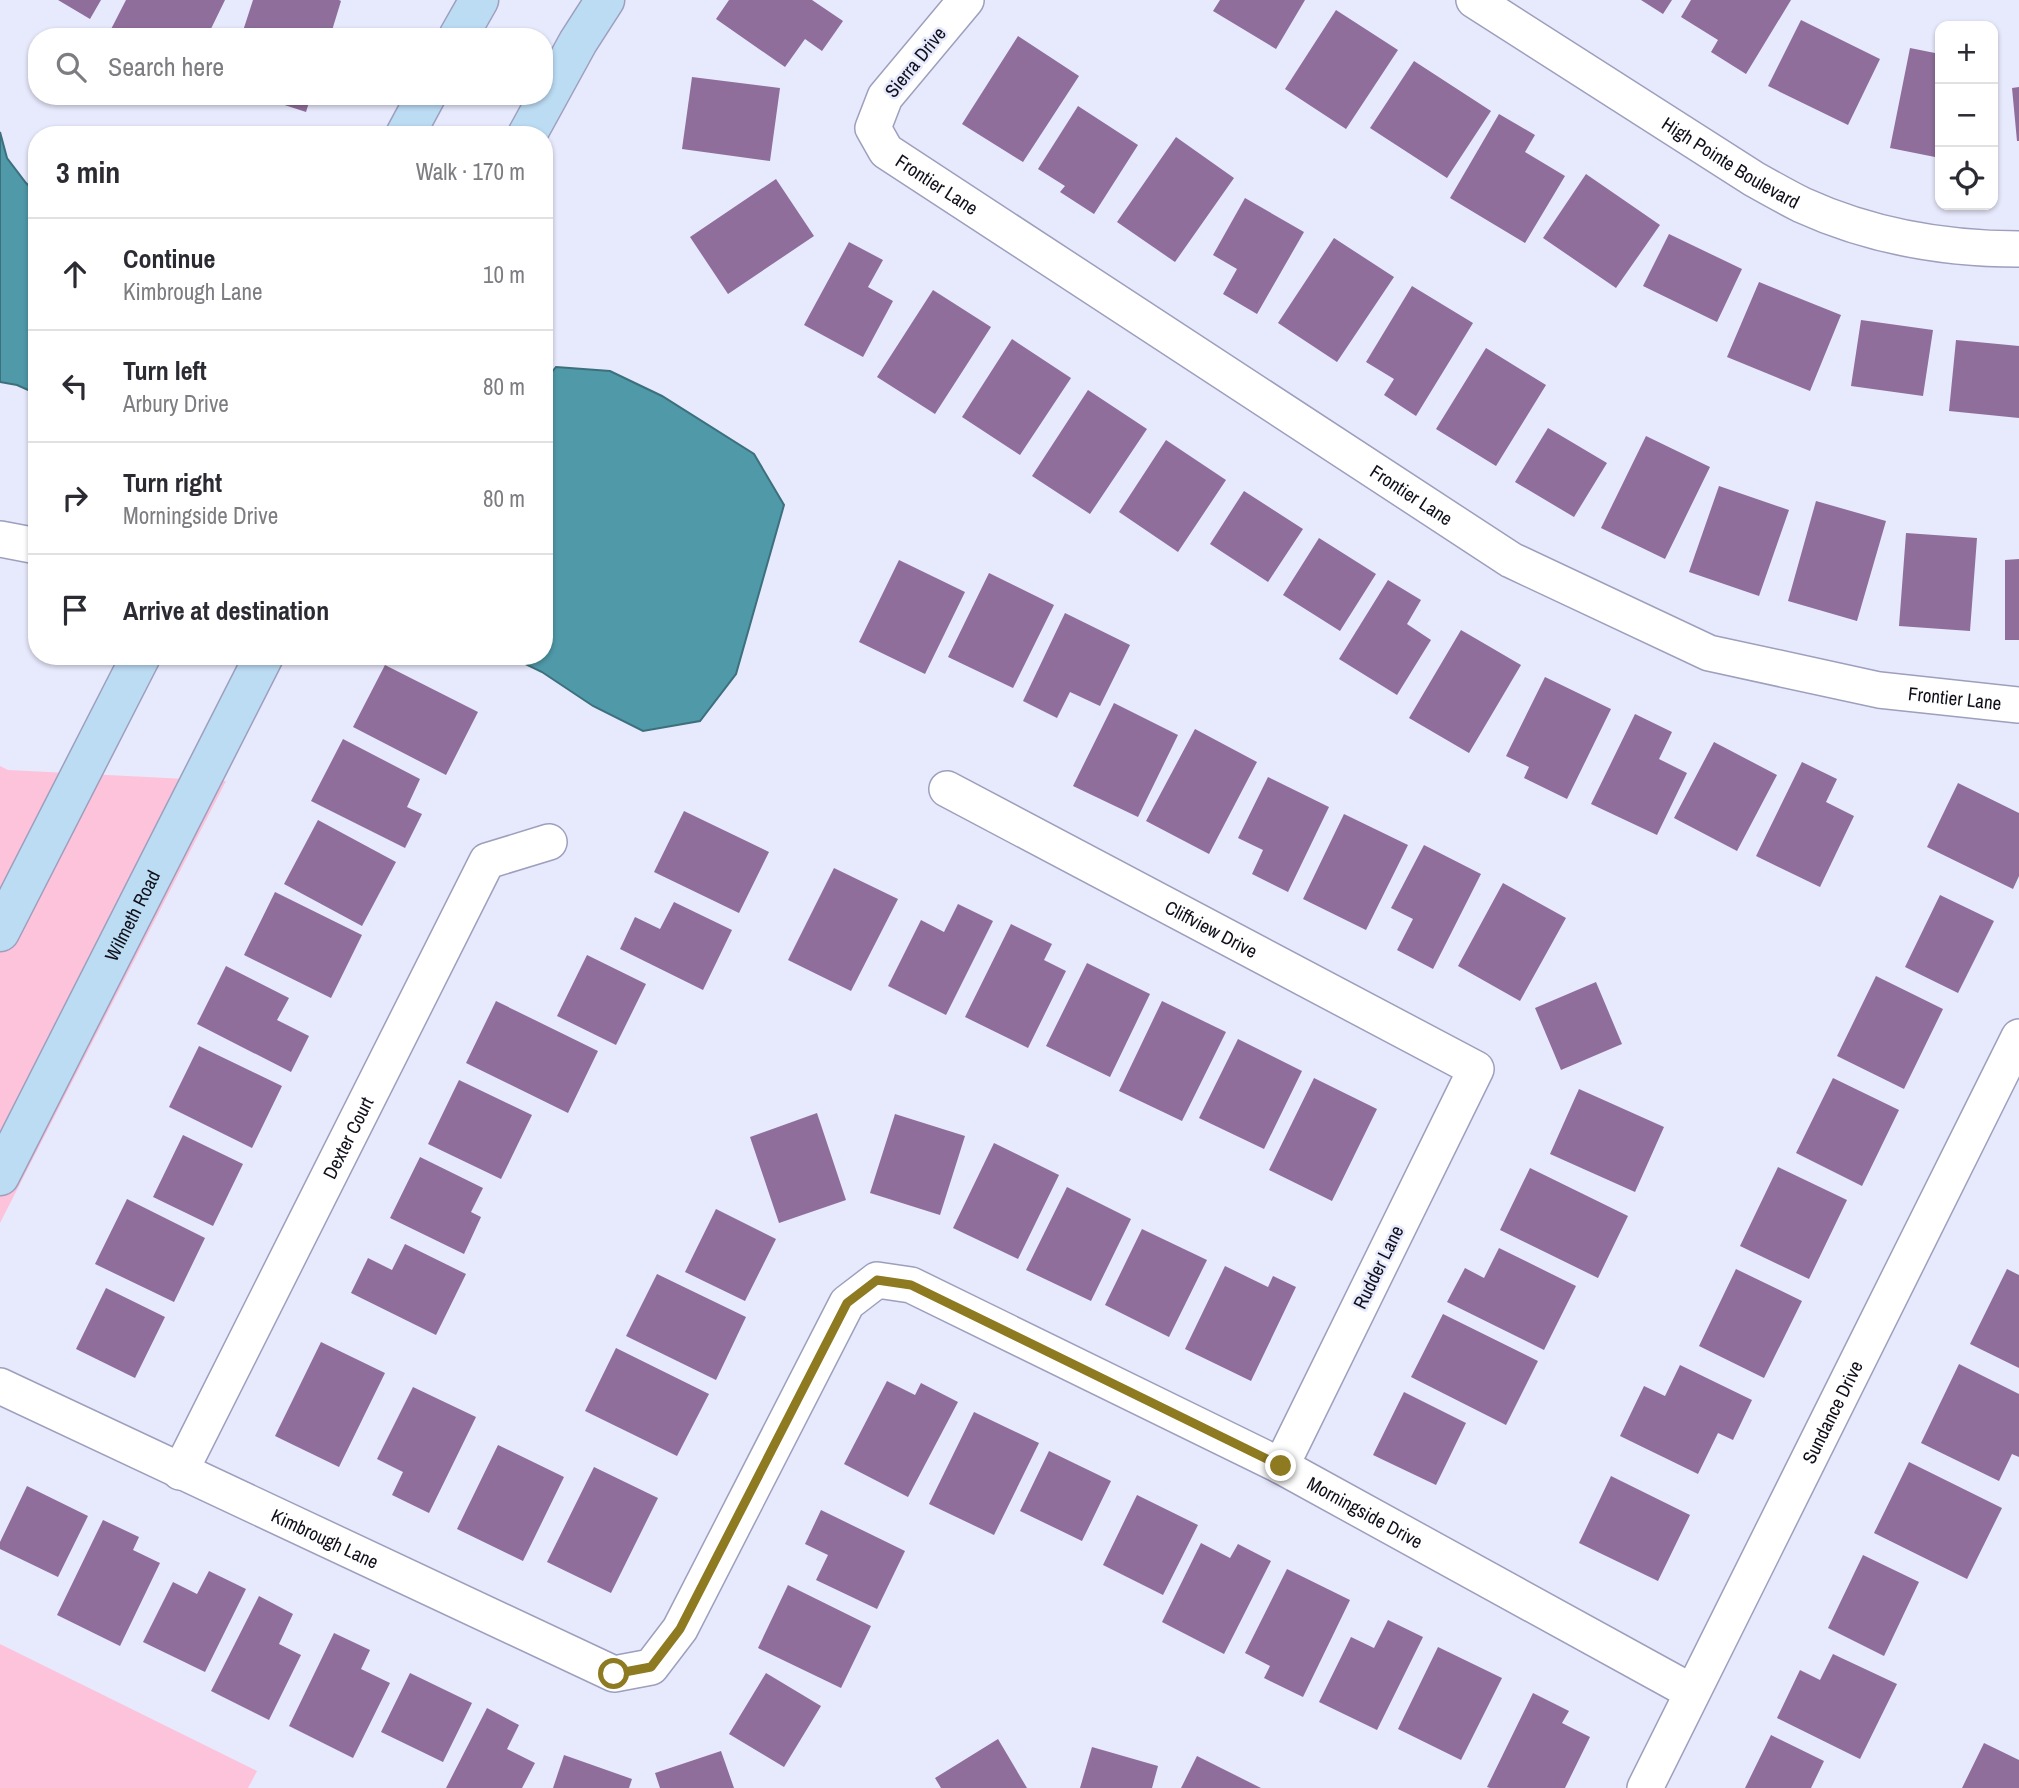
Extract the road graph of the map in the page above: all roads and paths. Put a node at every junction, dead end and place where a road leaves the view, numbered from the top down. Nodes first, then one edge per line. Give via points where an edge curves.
1 (479, 0) edge
2 (605, 0) edge
3 (966, 0) edge
4 (1474, 0) edge
5 (463, 28) edge
6 (553, 88) edge
7 (421, 105) edge
8 (543, 105) edge
9 (410, 126) edge
10 (532, 126) edge
11 (873, 128) joint
12 (2019, 249) edge
13 (0, 539) edge
14 (28, 544) edge
15 (136, 665) edge
16 (259, 665) edge
17 (2019, 705) edge
18 (947, 789) dead end
19 (548, 842) dead end
20 (0, 932) edge
21 (2019, 1037) edge
22 (1476, 1069) joint
23 (0, 1176) edge
24 (0, 1386) edge
25 (1281, 1466) junction
26 (180, 1472) junction
27 (651, 1667) joint
28 (1692, 1692) junction
29 (1645, 1788) edge

1 - 5 main road
2 - 6 main road
3 - 11 street, Sierra Drive via 884,97
4 - 12 street, High Pointe Boulevard via 1754,179 1801,204 1874,231 1914,240
7 - 9 main road
8 - 10 main road
11 - 17 street, Frontier Lane via 886,151 1511,560 1709,653 1878,690
13 - 14 street
15 - 20 main road
16 - 23 main road, Wilmeth Road
18 - 22 street, Cliffview Drive
19 - 26 street, Dexter Court via 487,862
21 - 28 street, Sundance Drive
22 - 25 street, Rudder Lane
24 - 26 street, Kimbrough Lane
25 - 27 street, Morningside Drive via 911,1285 877,1280 847,1303 680,1629
25 - 28 street, Morningside Drive
26 - 27 street, Kimbrough Lane via 614,1674
28 - 29 street, Sundance Drive

